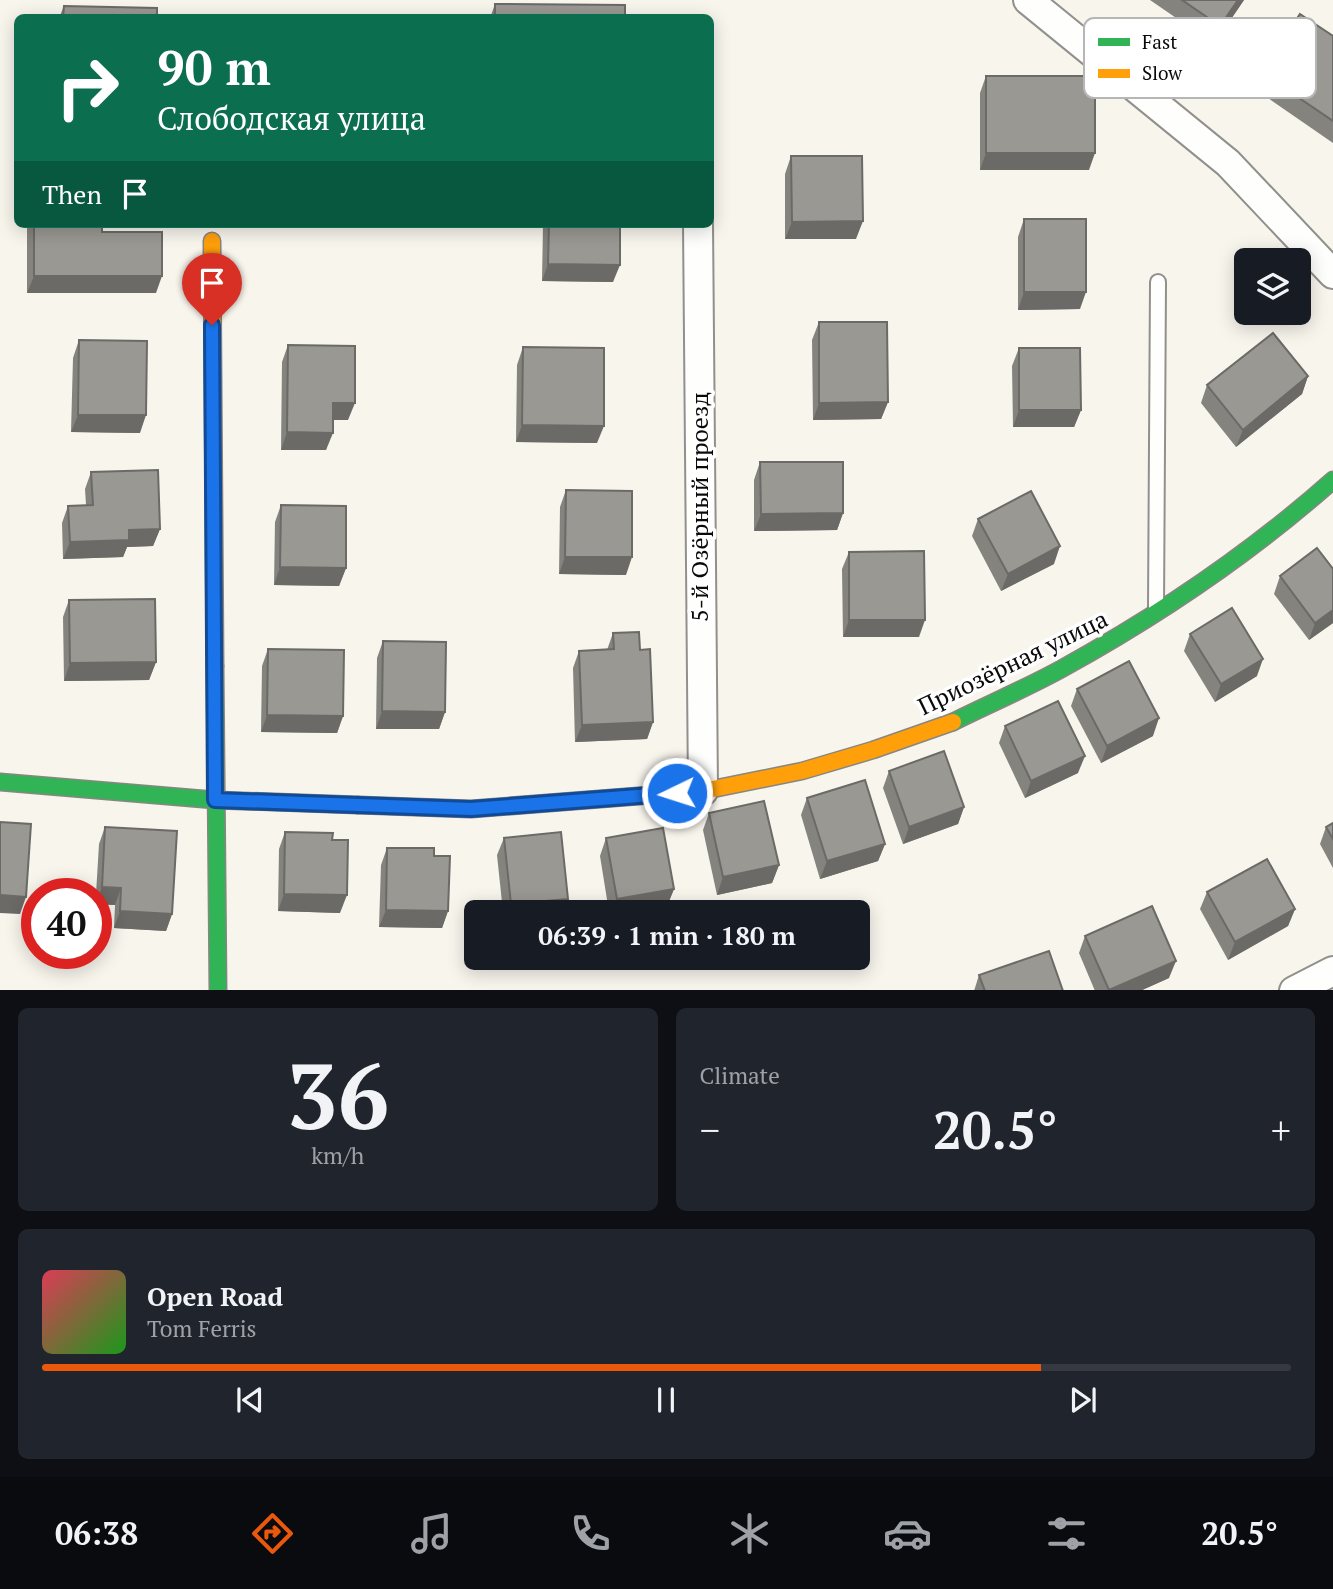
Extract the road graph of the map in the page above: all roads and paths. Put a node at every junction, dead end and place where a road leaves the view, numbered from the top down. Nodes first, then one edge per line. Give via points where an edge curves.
1 (1028, 0) edge
2 (1084, 46) edge
3 (1148, 98) edge
4 (698, 228) edge
5 (212, 241) dead end
6 (1333, 274) edge
7 (1158, 282) dead end
8 (1333, 480) edge
9 (1156, 614) junction
10 (0, 782) edge
11 (703, 791) junction
12 (215, 800) junction
13 (1333, 971) edge
14 (218, 990) edge
15 (1294, 990) edge

1 - 2 street
3 - 6 street via 1228,163
4 - 11 street, 5-й Озёрный проезд
5 - 12 street
7 - 9 lane
8 - 9 street, Приозёрная улица via 1238,558
9 - 11 street, Приозёрная улица via 1062,668 945,726 802,771
10 - 12 street, Приозёрная улица
11 - 12 street, Приозёрная улица via 471,809
12 - 14 street
13 - 15 street

